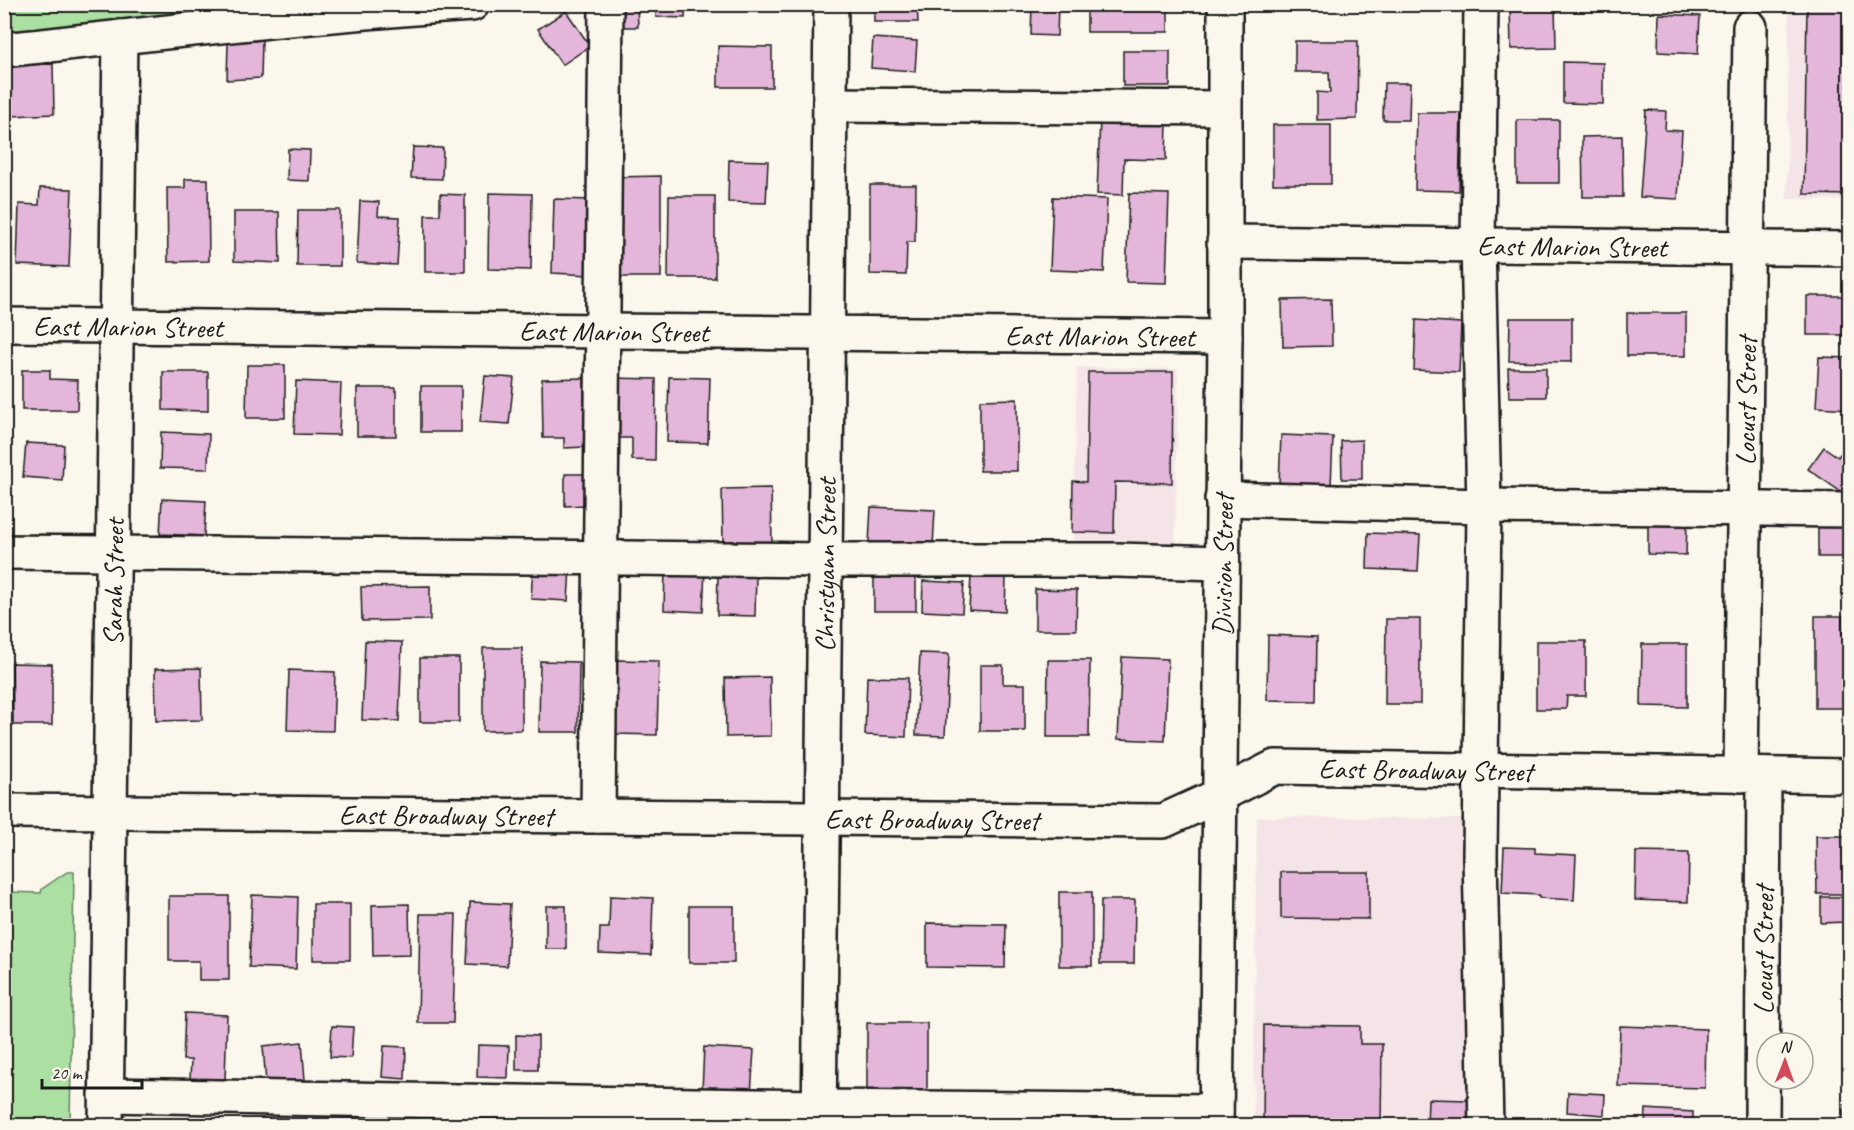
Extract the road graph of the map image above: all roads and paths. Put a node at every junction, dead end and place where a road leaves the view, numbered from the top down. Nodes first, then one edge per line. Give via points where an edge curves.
1 (472, 4) edge
2 (606, 4) edge
3 (831, 4) edge
4 (1224, 4) edge
5 (1481, 4) edge
6 (1750, 27) dead end
7 (120, 37) junction
8 (4, 50) edge
9 (830, 105) junction
10 (1224, 108) junction
11 (1224, 242) junction
12 (1478, 244) junction
13 (1748, 247) junction
14 (1850, 249) edge
15 (4, 325) edge
16 (116, 326) junction
17 (604, 330) junction
18 (826, 333) junction
19 (1225, 337) junction
20 (1222, 499) junction
21 (1484, 506) junction
22 (1743, 509) junction
23 (1850, 510) edge
24 (4, 552) edge
25 (112, 554) junction
26 (600, 558) junction
27 (826, 560) junction
28 (1221, 563) junction
29 (1480, 771) junction
30 (1752, 775) junction
31 (1850, 776) edge
32 (1218, 796) junction
33 (4, 811) edge
34 (110, 812) junction
35 (598, 816) junction
36 (822, 819) junction
37 (106, 1110) edge
38 (819, 1116) edge
39 (1216, 1118) edge
40 (1486, 1125) edge
41 (1762, 1125) edge

1 - 7 street
2 - 17 street
3 - 9 street, Christyann Street
4 - 10 street, Division Street
5 - 12 street
6 - 13 street, Locust Street
7 - 8 street
7 - 16 street, Sarah Street
9 - 10 street
9 - 18 street, Christyann Street
10 - 11 street, Division Street
11 - 12 street, East Marion Street
11 - 19 street, Division Street
12 - 13 street, East Marion Street
12 - 21 street
13 - 14 street, East Marion Street
13 - 22 street, Locust Street
15 - 16 street, East Marion Street
16 - 17 street, East Marion Street
16 - 25 street, Sarah Street
17 - 18 street, East Marion Street
17 - 26 street
18 - 19 street, East Marion Street
18 - 27 street, Christyann Street
19 - 20 street, Division Street
20 - 21 street
20 - 28 street, Division Street
21 - 22 street
21 - 29 street
22 - 23 street
22 - 30 street, Locust Street
24 - 25 street
25 - 26 street
25 - 34 street, Sarah Street
26 - 27 street
26 - 35 street
27 - 28 street
27 - 36 street, Christyann Street
28 - 32 street, Division Street
29 - 30 street, East Broadway Street
29 - 32 street, East Broadway Street via 1275,767
29 - 40 street
30 - 31 street, East Broadway Street
30 - 41 street, Locust Street
32 - 36 street, East Broadway Street via 1163,821
32 - 39 street, Division Street
33 - 34 street, East Broadway Street
34 - 35 street, East Broadway Street
34 - 37 street, Sarah Street
35 - 36 street, East Broadway Street
36 - 38 street, Christyann Street
37 - 38 street
38 - 39 street

